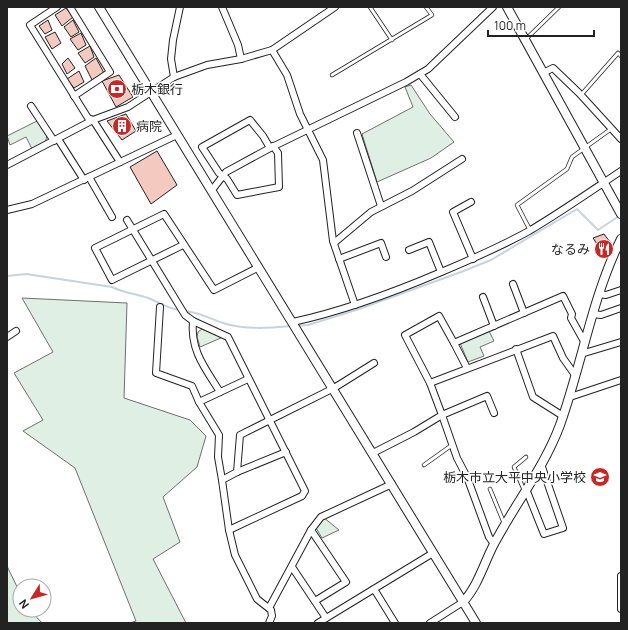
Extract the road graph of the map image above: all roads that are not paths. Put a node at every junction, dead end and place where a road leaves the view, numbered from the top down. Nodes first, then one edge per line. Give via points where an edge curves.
1 (57, 7) edge
2 (70, 7) edge
3 (99, 7) edge
4 (180, 7) edge
5 (222, 7) edge
6 (335, 7) edge
7 (370, 7) edge
8 (426, 7) edge
9 (493, 7) edge
10 (559, 7) edge
11 (509, 8) edge
12 (392, 40) junction
13 (525, 40) junction
14 (272, 50) junction
15 (621, 56) edge
16 (241, 59) junction
17 (543, 73) junction
18 (420, 74) junction
19 (332, 75) dead end
20 (174, 77) junction
21 (151, 93) junction
22 (581, 95) junction
23 (74, 96) junction
24 (31, 106) dead end
25 (455, 117) dead end
26 (93, 120) junction
27 (610, 129) junction
28 (308, 130) junction
29 (357, 132) dead end
30 (177, 135) junction
31 (621, 139) edge
32 (56, 140) junction
33 (272, 147) junction
34 (584, 149) junction
35 (462, 159) dead end
36 (120, 162) junction
37 (7, 165) edge
38 (621, 171) edge
39 (222, 176) junction
40 (86, 179) junction
41 (603, 183) junction
42 (212, 190) junction
43 (471, 202) dead end
44 (381, 206) junction
45 (7, 210) edge
46 (621, 214) edge
47 (112, 217) dead end
48 (127, 220) dead end
49 (133, 229) junction
50 (530, 230) junction
51 (621, 238) edge
52 (334, 244) junction
53 (183, 245) junction
54 (410, 250) dead end
55 (386, 257) dead end
56 (473, 259) junction
57 (339, 260) junction
58 (151, 261) junction
59 (259, 267) junction
60 (442, 272) junction
61 (513, 284) dead end
62 (621, 290) edge
63 (599, 294) junction
64 (483, 297) dead end
65 (355, 305) junction
66 (160, 307) dead end
67 (621, 308) edge
68 (524, 313) junction
69 (593, 314) junction
70 (194, 321) junction
71 (293, 322) junction
72 (494, 326) junction
73 (16, 331) dead end
74 (7, 337) edge
75 (621, 342) edge
76 (454, 343) junction
77 (585, 343) junction
78 (516, 349) junction
79 (581, 354) junction
80 (374, 363) dead end
81 (467, 368) junction
82 (575, 374) junction
83 (248, 379) junction
84 (621, 380) edge
85 (430, 383) junction
86 (334, 388) junction
87 (220, 392) junction
88 (570, 397) junction
89 (200, 402) junction
90 (494, 413) dead end
91 (442, 415) junction
92 (563, 416) junction
93 (269, 420) junction
94 (452, 445) junction
95 (286, 452) junction
96 (373, 453) junction
97 (526, 457) dead end
98 (541, 464) junction
99 (424, 465) dead end
100 (237, 472) junction
101 (222, 480) junction
102 (392, 484) junction
103 (490, 489) dead end
104 (525, 491) junction
105 (505, 525) junction
106 (229, 530) junction
107 (311, 530) junction
108 (494, 544) junction
109 (433, 553) junction
110 (292, 567) junction
111 (621, 576) edge
112 (374, 589) junction
113 (315, 601) junction
114 (463, 602) junction
115 (270, 608) junction
116 (621, 608) edge
117 (326, 618) junction
118 (269, 623) edge
119 (318, 623) edge
120 (395, 623) edge
121 (430, 623) edge
122 (476, 623) edge

1 - 23 street via 30,26
2 - 23 street via 110,72
3 - 21 street
4 - 20 street via 171,59
5 - 16 street
6 - 14 street
7 - 12 lane
8 - 12 lane via 432,15
9 - 18 street
10 - 13 lane
11 - 13 street
12 - 19 lane
13 - 17 street
14 - 16 street
14 - 28 street via 287,75
15 - 22 lane via 618,53
16 - 20 street via 207,65
17 - 22 street via 553,68
17 - 34 street
18 - 25 street
18 - 28 street
20 - 21 street
21 - 26 street via 128,106
21 - 30 street
22 - 27 street
23 - 26 street via 88,118
24 - 32 street
26 - 32 street
26 - 36 street
27 - 31 street
27 - 34 lane
28 - 33 street
28 - 52 street via 324,160
29 - 44 street
30 - 36 street
30 - 42 street
32 - 37 street
32 - 40 street
33 - 39 street
33 - 39 street via 278,153 279,187 238,195
33 - 39 street via 250,120 202,147
34 - 41 street
34 - 50 lane via 572,157 567,169 517,205
35 - 44 street via 412,191
36 - 40 street
38 - 41 street
39 - 42 street
40 - 45 street via 32,204
40 - 47 street
41 - 46 street
41 - 50 street
42 - 59 street
43 - 56 street via 452,212
44 - 52 street
48 - 49 street
49 - 53 street via 164,214
49 - 58 street
49 - 58 street via 95,248 112,280
50 - 56 street
51 - 63 street
52 - 57 street
53 - 58 street
53 - 59 street via 186,245 214,290
54 - 60 street via 430,242
55 - 57 street via 381,243
56 - 60 street
57 - 65 street
58 - 70 street via 185,315
59 - 71 street
60 - 65 street
61 - 68 street
62 - 63 street via 606,295
63 - 69 street
64 - 72 street
65 - 71 street
66 - 89 street via 156,373 192,386
67 - 69 street via 601,315
68 - 72 street
68 - 77 street via 563,296 572,314 571,318
69 - 77 street
70 - 83 street via 228,337
70 - 87 street via 192,332 196,353
71 - 86 street
72 - 76 street
73 - 74 street
75 - 79 street
76 - 81 street
76 - 85 street via 439,316 405,335
77 - 79 street
78 - 81 street
78 - 82 street via 553,336 563,358
78 - 92 street via 534,397
79 - 82 street
80 - 86 street
81 - 85 street
82 - 88 street
83 - 87 street
83 - 93 street
84 - 88 street
85 - 91 street
86 - 93 street
86 - 96 street
87 - 89 street
88 - 92 street
89 - 101 street via 219,435 218,457
90 - 91 street via 487,396
91 - 94 street
91 - 96 street
92 - 98 street
93 - 95 street
93 - 100 street via 240,435
94 - 99 lane
94 - 108 street
95 - 100 street
95 - 106 street via 305,491 304,494
96 - 102 street
97 - 104 lane via 514,467
98 - 104 street
98 - 104 street via 563,528 544,534
100 - 101 street
101 - 106 street
102 - 107 street via 321,517
102 - 109 street
103 - 105 lane
104 - 105 street
105 - 108 street
106 - 115 street via 234,555 257,600
107 - 110 street
107 - 113 street via 346,582
108 - 114 street via 472,590
109 - 112 street
109 - 114 street
110 - 113 street
110 - 115 street
111 - 116 street
112 - 117 street
112 - 120 street
113 - 117 street
114 - 121 street
114 - 122 street
115 - 118 street via 272,616
117 - 119 street

